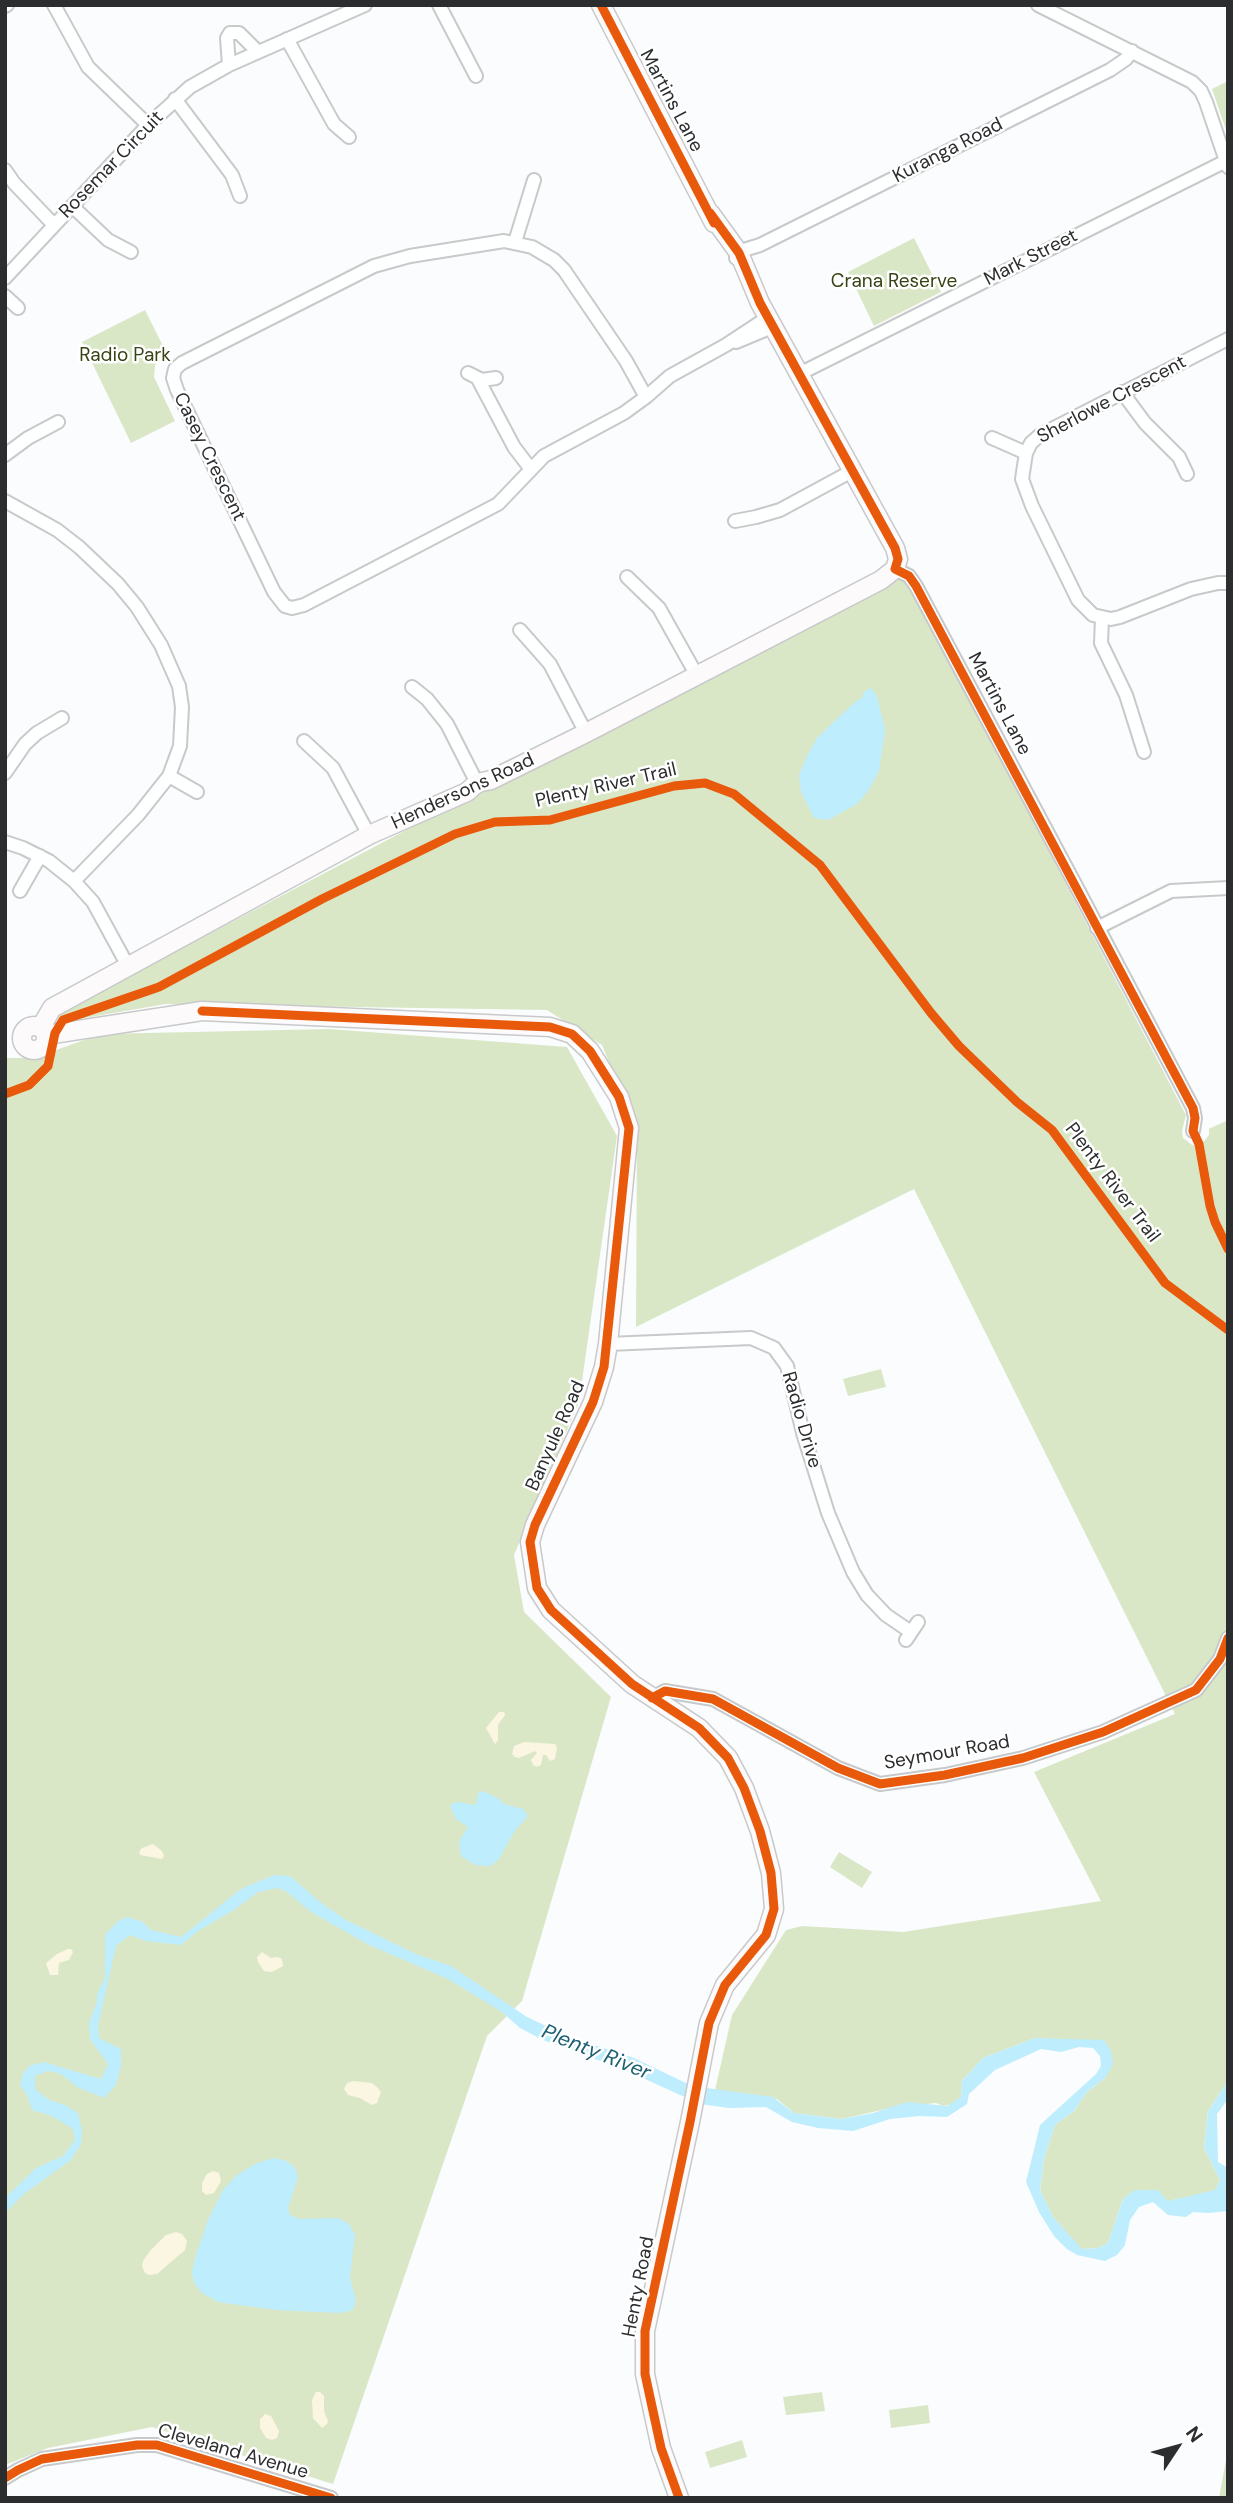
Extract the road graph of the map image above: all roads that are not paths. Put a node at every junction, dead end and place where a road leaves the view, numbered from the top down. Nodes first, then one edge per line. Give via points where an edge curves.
1 (54, 5) edge
2 (365, 5) edge
3 (439, 5) edge
4 (601, 5) edge
5 (1038, 5) edge
6 (287, 39) junction
7 (1132, 51) junction
8 (258, 52) junction
9 (229, 65) junction
10 (476, 76) dead end
11 (175, 99) junction
12 (148, 125) junction
13 (349, 137) dead end
14 (1227, 164) edge
15 (5, 170) edge
16 (534, 180) dead end
17 (240, 196) dead end
18 (72, 206) junction
19 (54, 225) junction
20 (515, 242) junction
21 (131, 252) dead end
22 (739, 256) junction
23 (5, 278) edge
24 (5, 296) edge
25 (18, 307) dead end
26 (766, 316) junction
27 (1228, 339) edge
28 (799, 374) junction
29 (496, 378) dead end
30 (1122, 392) junction
31 (649, 394) junction
32 (58, 422) dead end
33 (992, 438) dead end
34 (1026, 453) junction
35 (5, 455) edge
36 (530, 468) junction
37 (852, 471) junction
38 (1186, 474) dead end
39 (5, 501) edge
40 (735, 520) dead end
41 (895, 569) junction
42 (627, 577) dead end
43 (1228, 583) edge
44 (1102, 618) junction
45 (520, 630) dead end
46 (696, 674) junction
47 (412, 687) dead end
48 (62, 718) dead end
49 (586, 733) junction
50 (304, 741) dead end
51 (1144, 752) dead end
52 (5, 773) edge
53 (169, 776) junction
54 (477, 783) junction
55 (197, 792) dead end
56 (369, 835) junction
57 (5, 842) edge
58 (40, 856) junction
59 (74, 881) junction
60 (1228, 888) edge
61 (20, 891) dead end
62 (1097, 929) junction
63 (129, 968) junction
64 (44, 1031) junction
65 (14, 1043) edge
66 (1193, 1131) dead end
67 (608, 1344) junction
68 (912, 1632) dead end
69 (1228, 1638) edge
70 (652, 1699) junction
71 (690, 2122) joint
72 (5, 2478) edge
73 (331, 2498) edge
74 (679, 2498) edge

1 - 12 street via 88,67
2 - 6 street, Rosemar Circuit
3 - 10 street
4 - 22 street, Martins Lane via 724,245
5 - 7 street
6 - 8 street, Rosemar Circuit
6 - 13 street via 334,124
7 - 14 street via 1201,91
7 - 22 street, Kuranga Road via 1110,70
8 - 9 street, Rosemar Circuit
8 - 9 street via 239,33 230,33
9 - 11 street, Rosemar Circuit
11 - 12 street, Rosemar Circuit
11 - 17 street via 232,175
12 - 18 street, Rosemar Circuit
14 - 28 street, Mark Street
15 - 19 street
16 - 20 street
18 - 19 street, Rosemar Circuit
18 - 21 street via 108,240
19 - 23 street, Rosemar Circuit
20 - 31 street, Casey Crescent via 544,253 564,270
20 - 36 street, Casey Crescent via 484,243 374,266 182,363 173,378 274,592 288,607 303,605 491,508 511,493
22 - 26 street, Martins Lane via 740,273
24 - 25 street
26 - 28 street, Martins Lane
26 - 31 street, Casey Crescent
27 - 30 street, Sherlowe Crescent
28 - 37 street, Martins Lane
29 - 36 street via 473,376
30 - 34 street, Sherlowe Crescent via 1040,435
30 - 38 street via 1179,457
31 - 36 street, Casey Crescent
32 - 35 street
33 - 34 street
34 - 44 street, Sherlowe Crescent via 1022,479 1032,506 1079,600
37 - 40 street via 779,510
37 - 41 street, Martins Lane via 897,554
39 - 53 street via 79,547 118,584 152,629 172,667 182,706 180,746
41 - 46 street, Hendersons Road
41 - 62 street, Martins Lane via 916,586
42 - 46 street via 659,608
43 - 44 street via 1191,589 1120,617
44 - 51 street via 1101,643 1129,702
45 - 49 street via 550,664
46 - 49 street, Hendersons Road
47 - 54 street via 447,724
48 - 52 street via 25,744
49 - 54 street, Hendersons Road
50 - 56 street via 333,768
53 - 55 street
53 - 59 street
54 - 56 street, Hendersons Road via 467,792
56 - 63 street, Hendersons Road
57 - 58 street
58 - 59 street
58 - 61 street
59 - 63 street via 93,902
60 - 62 street via 1171,891
62 - 66 street, Martins Lane via 1193,1108
63 - 64 street, Hendersons Road via 52,1008
64 - 65 street, Hendersons Road via 33,1026
64 - 67 street, Banyule Road via 202,1011 550,1027 572,1034 590,1051 619,1097 629,1128
67 - 68 street, Radio Drive via 751,1338 774,1348 787,1366 828,1513 853,1572 886,1615
67 - 70 street, Banyule Road via 593,1402 530,1542 537,1588 551,1610
69 - 70 street, Seymour Road via 1220,1659 1196,1690 1103,1732 1023,1758 880,1784 838,1768 713,1699 665,1690
70 - 71 street, Banyule Road via 699,1728 728,1758 756,1820 771,1873 774,1909 766,1935 725,1985 709,2023
71 - 74 street, Henty Road via 645,2330 645,2374 660,2448
72 - 73 street, Cleveland Avenue via 42,2459 157,2445

